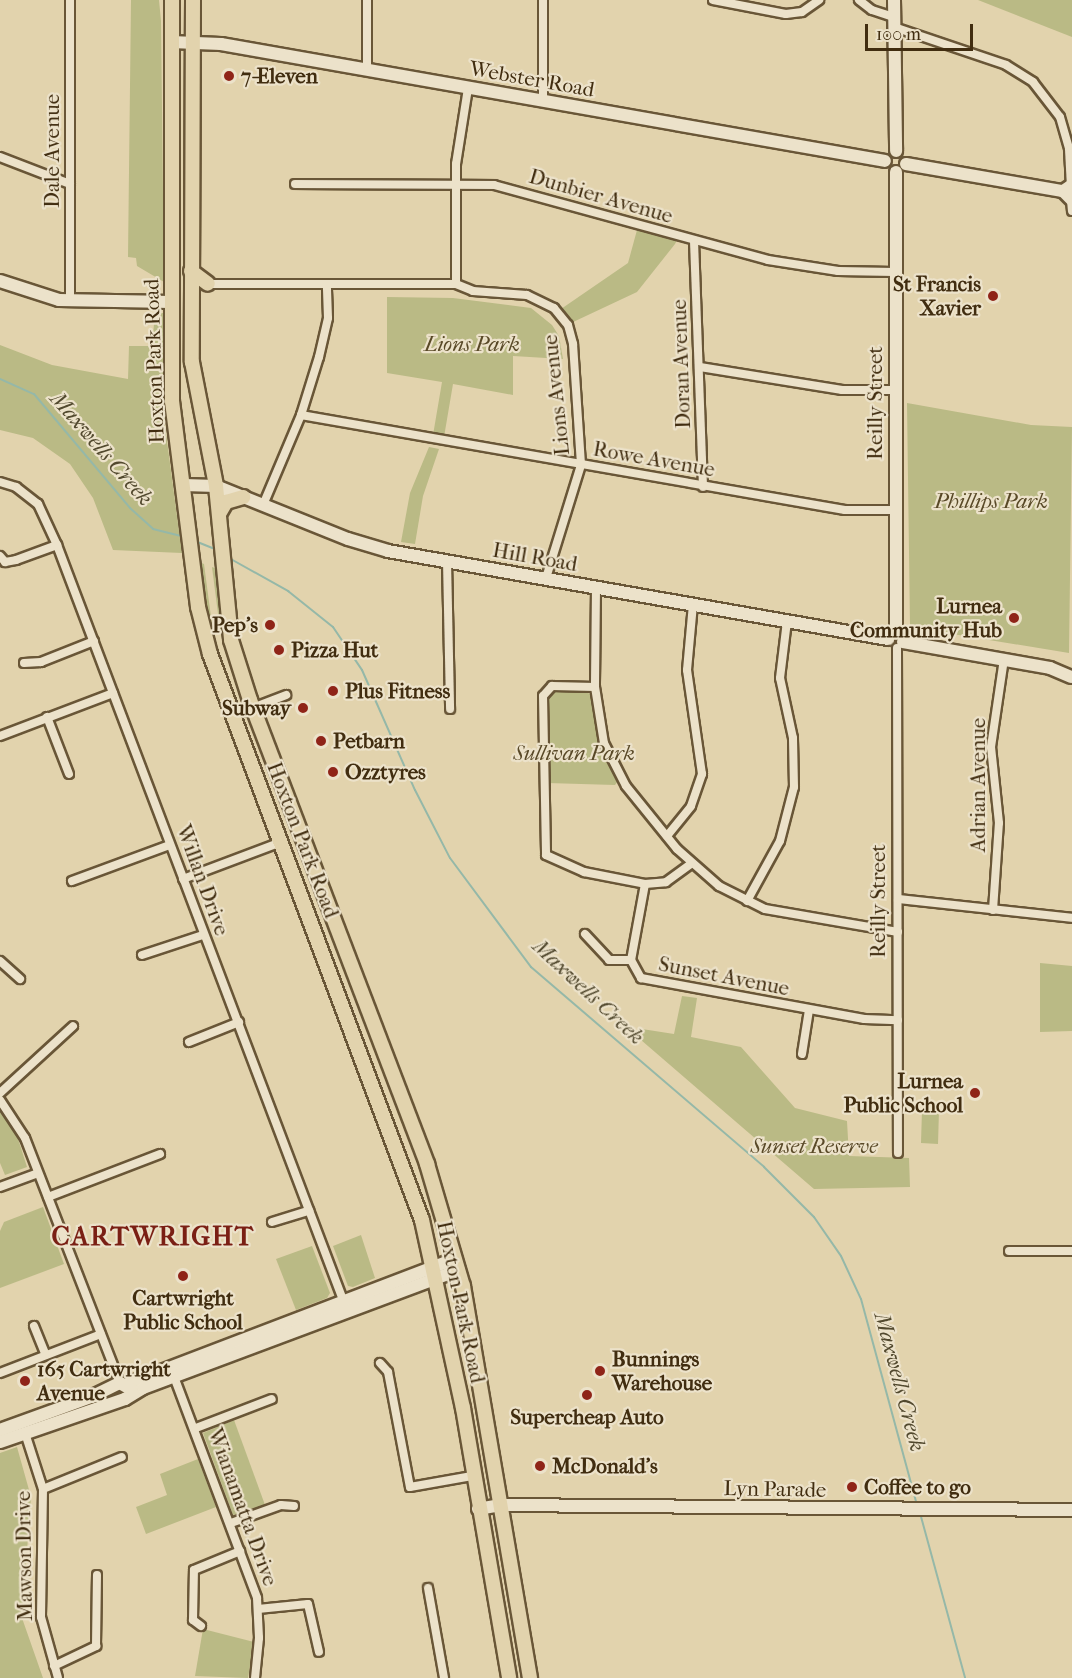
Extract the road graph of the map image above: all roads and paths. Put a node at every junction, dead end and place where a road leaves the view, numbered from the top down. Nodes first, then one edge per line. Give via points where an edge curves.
1 (70, 0) edge
2 (172, 0) edge
3 (193, 0) edge
4 (367, 0) edge
5 (543, 0) edge
6 (713, 0) edge
7 (819, 0) edge
8 (859, 0) edge
9 (894, 0) edge
10 (894, 22) junction
11 (194, 41) junction
12 (171, 42) junction
13 (367, 70) junction
14 (468, 88) junction
15 (543, 100) junction
16 (896, 151) junction
17 (0, 157) edge
18 (885, 161) junction
19 (906, 164) junction
20 (896, 172) junction
21 (70, 184) junction
22 (295, 184) dead end
23 (456, 185) junction
24 (1070, 192) edge
25 (1072, 211) edge
26 (694, 241) junction
27 (191, 271) junction
28 (894, 272) junction
29 (0, 281) edge
30 (208, 284) joint
31 (456, 284) junction
32 (327, 286) junction
33 (70, 301) junction
34 (171, 302) junction
35 (700, 367) junction
36 (894, 390) junction
37 (301, 415) junction
38 (580, 465) junction
39 (0, 482) edge
40 (184, 485) junction
41 (216, 486) junction
42 (702, 486) junction
43 (243, 497) junction
44 (263, 505) junction
45 (895, 510) junction
46 (219, 514) junction
47 (57, 545) junction
48 (0, 556) edge
49 (447, 561) junction
50 (546, 578) junction
51 (596, 588) junction
52 (693, 604) junction
53 (788, 621) junction
54 (94, 641) junction
55 (896, 641) junction
56 (1004, 659) junction
57 (24, 663) dead end
58 (1072, 667) edge
59 (1050, 668) junction
60 (1072, 678) edge
61 (595, 687) junction
62 (113, 693) junction
63 (286, 695) dead end
64 (253, 707) junction
65 (450, 709) dead end
66 (234, 715) junction
67 (47, 717) junction
68 (2, 735) edge
69 (69, 774) dead end
70 (667, 836) junction
71 (281, 842) junction
72 (170, 845) junction
73 (691, 864) junction
74 (183, 879) junction
75 (72, 881) dead end
76 (645, 884) junction
77 (898, 899) junction
78 (747, 900) junction
79 (993, 910) junction
80 (1072, 918) edge
81 (898, 932) junction
82 (585, 934) dead end
83 (203, 935) junction
84 (142, 955) dead end
85 (631, 960) junction
86 (1, 963) edge
87 (20, 979) dead end
88 (809, 1010) junction
89 (898, 1020) junction
90 (239, 1022) junction
91 (73, 1026) dead end
92 (189, 1042) dead end
93 (802, 1054) dead end
94 (0, 1093) edge
95 (0, 1100) edge
96 (898, 1153) dead end
97 (160, 1154) dead end
98 (38, 1173) junction
99 (0, 1186) edge
100 (48, 1197) junction
101 (309, 1211) junction
102 (272, 1222) dead end
103 (1009, 1251) dead end
104 (1072, 1251) edge
105 (457, 1265) junction
106 (435, 1273) junction
107 (345, 1307) junction
108 (298, 1324) junction
109 (34, 1326) dead end
110 (101, 1334) junction
111 (46, 1355) junction
112 (380, 1363) dead end
113 (0, 1373) edge
114 (153, 1374) junction
115 (176, 1376) junction
116 (122, 1389) junction
117 (272, 1399) dead end
118 (35, 1416) junction
119 (196, 1428) junction
120 (2, 1429) edge
121 (25, 1433) junction
122 (0, 1442) edge
123 (122, 1457) dead end
124 (472, 1476) junction
125 (43, 1489) junction
126 (501, 1505) junction
127 (294, 1506) dead end
128 (478, 1509) junction
129 (1072, 1510) edge
130 (231, 1523) junction
131 (240, 1551) junction
132 (97, 1575) dead end
133 (428, 1588) dead end
134 (258, 1609) junction
135 (201, 1626) dead end
136 (320, 1652) dead end
137 (54, 1666) junction
138 (58, 1678) edge
139 (255, 1678) edge
140 (444, 1678) edge
141 (509, 1678) edge
142 (530, 1678) edge

1 - 21 street, Dale Avenue
2 - 12 main road, Hoxton Park Road
3 - 11 main road, Hoxton Park Road
4 - 13 street
5 - 15 street
6 - 7 street via 786,14 802,12
8 - 10 street
9 - 10 street
10 - 16 street
10 - 24 street via 1006,65 1033,82 1060,117 1069,149
11 - 12 street, Webster Road
11 - 13 street, Webster Road
11 - 27 main road, Hoxton Park Road
12 - 34 main road, Hoxton Park Road
13 - 14 street, Webster Road
14 - 15 street, Webster Road
14 - 23 street
15 - 18 street, Webster Road
16 - 18 street
16 - 19 street via 905,156
17 - 21 street
18 - 20 street via 887,168
19 - 20 street
19 - 24 street
20 - 28 street, Reilly Street
21 - 33 street, Dale Avenue
22 - 23 street, Dunbier Avenue
23 - 26 street, Dunbier Avenue via 494,185
23 - 31 street
24 - 25 street
26 - 28 street, Dunbier Avenue via 768,260 838,271
26 - 35 street, Doran Avenue
27 - 30 main road
27 - 41 main road, Hoxton Park Road via 193,373
28 - 36 street, Reilly Street
29 - 33 street via 39,296
30 - 32 street, Lions Avenue
31 - 32 street, Lions Avenue
31 - 38 street, Lions Avenue via 473,291 539,298 568,325 573,344
32 - 37 street via 325,336
33 - 34 street
34 - 40 main road, Hoxton Park Road via 172,401
35 - 36 street via 842,390
35 - 42 street, Doran Avenue
36 - 45 street, Reilly Street
37 - 38 street, Rowe Avenue
37 - 44 street
38 - 42 street, Rowe Avenue
38 - 50 street, Lions Avenue
39 - 47 street, Willan Drive via 16,487 38,504
40 - 41 street, Hill Road
40 - 66 main road, Hoxton Park Road via 202,630
41 - 43 street, Hill Road
41 - 46 main road, Hoxton Park Road
42 - 45 street, Rowe Avenue via 845,510
43 - 44 street, Hill Road
43 - 46 main road via 226,502
44 - 49 street, Hill Road via 370,546
45 - 55 street, Reilly Street
46 - 64 main road, Hoxton Park Road via 231,640
47 - 48 street via 16,560 5,562
47 - 54 street, Willan Drive
49 - 50 street, Hill Road
49 - 65 street
50 - 51 street, Hill Road
51 - 52 street, Hill Road
51 - 61 street
52 - 53 street, Hill Road
52 - 70 street via 686,664 702,774 691,806
53 - 55 street, Hill Road
53 - 78 street via 780,678 795,750 794,787 780,841
54 - 57 street via 41,662
54 - 62 street, Willan Drive
55 - 56 street, Hill Road
55 - 77 street, Reilly Street
56 - 59 street, Hill Road
56 - 79 street, Adrian Avenue via 991,747 999,823
58 - 59 street, Hill Road
58 - 60 street
59 - 60 street, Hill Road
61 - 70 street via 599,723 610,759 626,786
61 - 76 street via 552,686 544,693 544,850 550,859 574,869
62 - 67 street
62 - 72 street, Willan Drive
63 - 64 street
64 - 66 street
64 - 105 main road, Hoxton Park Road via 427,1164
66 - 71 main road, Hoxton Park Road
67 - 68 street
67 - 69 street
70 - 73 street
71 - 74 street
71 - 106 main road, Hoxton Park Road via 407,1173
72 - 74 street, Willan Drive
72 - 75 street
73 - 76 street via 666,882
73 - 78 street via 719,886
74 - 83 street, Willan Drive
76 - 85 street, Sunset Avenue
77 - 79 street
77 - 81 street, Reilly Street
78 - 81 street via 786,914
79 - 80 street
81 - 89 street, Reilly Street
82 - 85 street via 609,960
83 - 84 street
83 - 90 street, Willan Drive
85 - 88 street, Sunset Avenue via 638,975 647,980
86 - 87 street
88 - 89 street, Sunset Avenue via 868,1020
88 - 93 street
89 - 96 street, Reilly Street
90 - 92 street
90 - 101 street, Willan Drive
91 - 94 street
95 - 98 street via 17,1122
97 - 100 street
98 - 99 street
98 - 100 street
100 - 110 street
101 - 102 street
101 - 107 street, Willan Drive
103 - 104 street
105 - 106 street
105 - 126 main road, Hoxton Park Road via 481,1373
106 - 107 street
106 - 124 main road, Hoxton Park Road
107 - 108 street
108 - 114 street
108 - 115 street
109 - 111 street
110 - 111 street
110 - 116 street
111 - 113 street
112 - 124 street via 388,1371 410,1487
114 - 115 street
114 - 116 street
115 - 116 street
115 - 119 street, Wianamatta Drive
116 - 118 street
116 - 121 street
117 - 119 street
118 - 120 street
118 - 121 street
119 - 130 street, Wianamatta Drive
120 - 121 street
121 - 122 street
121 - 125 street, Mawson Drive
123 - 125 street
124 - 128 main road, Hoxton Park Road
125 - 137 street, Mawson Drive via 41,1617
126 - 128 street, Lyn Parade
126 - 129 street, Lyn Parade
126 - 142 main road, Hoxton Park Road
127 - 130 street via 281,1505
128 - 141 main road, Hoxton Park Road
130 - 131 street, Wianamatta Drive
131 - 134 street, Wianamatta Drive
131 - 135 street via 194,1570 193,1620
132 - 137 street via 96,1646
133 - 140 street
134 - 136 street via 308,1604
134 - 139 street, Wianamatta Drive
137 - 138 street, Mawson Drive

